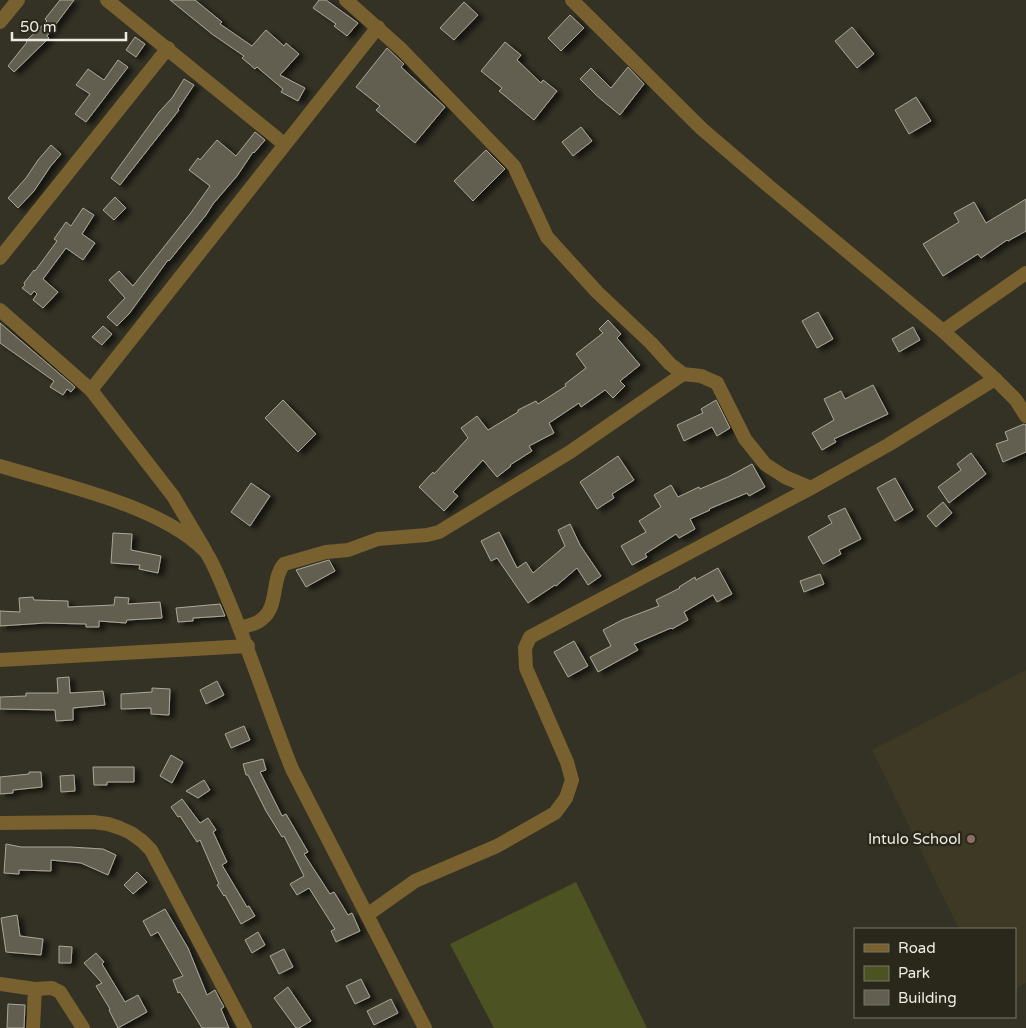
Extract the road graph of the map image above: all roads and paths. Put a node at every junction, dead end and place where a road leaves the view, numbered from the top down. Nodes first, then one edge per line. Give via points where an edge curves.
1 (18, 0) edge
2 (346, 0) edge
3 (572, 0) edge
4 (116, 3) edge
5 (0, 22) edge
6 (378, 27) junction
7 (168, 48) junction
8 (284, 144) junction
9 (0, 258) edge
10 (1026, 273) edge
11 (0, 310) edge
12 (943, 331) junction
13 (683, 374) junction
14 (995, 379) junction
15 (91, 390) junction
16 (1026, 416) edge
17 (0, 466) edge
18 (811, 488) junction
19 (206, 553) junction
20 (240, 628) junction
21 (248, 646) junction
22 (0, 660) edge
23 (0, 823) edge
24 (367, 915) junction
25 (0, 984) edge
26 (35, 989) junction
27 (33, 1028) edge
28 (83, 1028) edge
29 (245, 1028) edge
30 (425, 1028) edge

1 - 5 street
2 - 6 street
3 - 12 street via 702,129
4 - 7 street
6 - 8 street
6 - 13 street via 514,166 547,236 597,292
7 - 8 street
7 - 9 street
8 - 15 street
10 - 12 street
11 - 15 street
12 - 14 street
13 - 18 street via 701,376 717,383 745,439 765,464 784,477
13 - 20 street via 570,452 439,532 378,539 348,550 326,552 284,564 279,570 270,608 262,620
14 - 16 street via 1016,400
14 - 18 street
15 - 19 street via 173,496
17 - 19 street via 149,514 177,529
18 - 24 street via 530,638 525,648 526,668 567,762 572,780 566,798 555,812 497,846 415,881
19 - 20 street
20 - 21 street
21 - 22 street
21 - 24 street via 292,769
23 - 29 street via 93,822 120,828 142,840 151,850
24 - 30 street
25 - 26 street
26 - 27 street
26 - 28 street via 52,988 60,992

